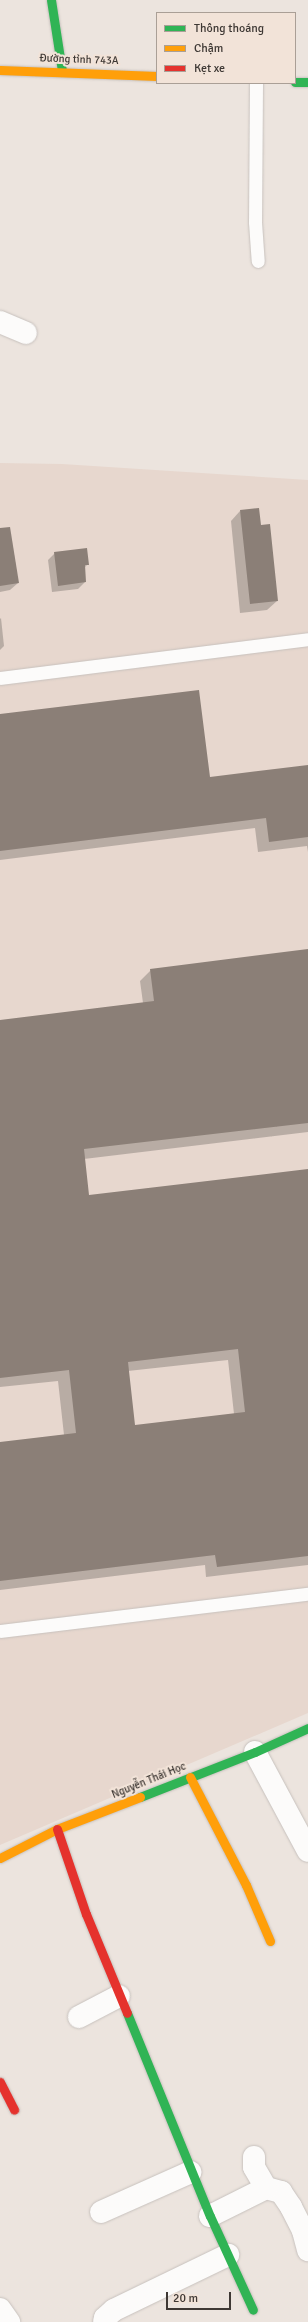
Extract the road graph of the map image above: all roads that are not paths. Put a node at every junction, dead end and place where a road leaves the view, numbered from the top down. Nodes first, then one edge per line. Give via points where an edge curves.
1 (51, 0) edge
2 (0, 70) edge
3 (62, 71) junction
4 (156, 76) edge
5 (296, 82) edge
6 (308, 82) edge
7 (256, 84) edge
8 (258, 261) dead end
9 (0, 322) edge
10 (26, 333) dead end
11 (308, 639) edge
12 (0, 678) edge
13 (308, 1594) edge
14 (0, 1631) edge
15 (308, 1728) edge
16 (255, 1752) junction
17 (190, 1777) junction
18 (57, 1829) junction
19 (308, 1851) edge
20 (0, 1858) edge
21 (270, 1941) dead end
22 (119, 1996) junction
23 (79, 2018) dead end
24 (0, 2082) edge
25 (14, 2110) dead end
26 (254, 2158) dead end
27 (191, 2172) junction
28 (266, 2188) junction
29 (101, 2212) dead end
30 (210, 2216) junction
31 (308, 2250) edge
32 (228, 2256) junction
33 (0, 2309) edge
34 (253, 2310) dead end
35 (9, 2322) edge
36 (104, 2322) edge

1 - 3 street
2 - 3 street, Đường tỉnh 743A
3 - 4 street, Đường tỉnh 743A
5 - 6 street
7 - 8 lane via 255,222
9 - 10 street
11 - 12 lane
13 - 14 lane
15 - 16 street, Nguyễn Thái Học
16 - 17 street, Nguyễn Thái Học
16 - 19 street
17 - 18 street, Nguyễn Thái Học
17 - 21 street via 246,1885
18 - 20 street, Nguyễn Thái Học
18 - 22 street via 86,1914
22 - 23 street
22 - 27 street
24 - 25 street
26 - 28 street via 254,2167
27 - 29 street
27 - 30 street
28 - 30 street
28 - 31 street via 280,2192 291,2207 303,2231
30 - 32 street
32 - 34 street
32 - 36 street via 114,2310
33 - 35 street

